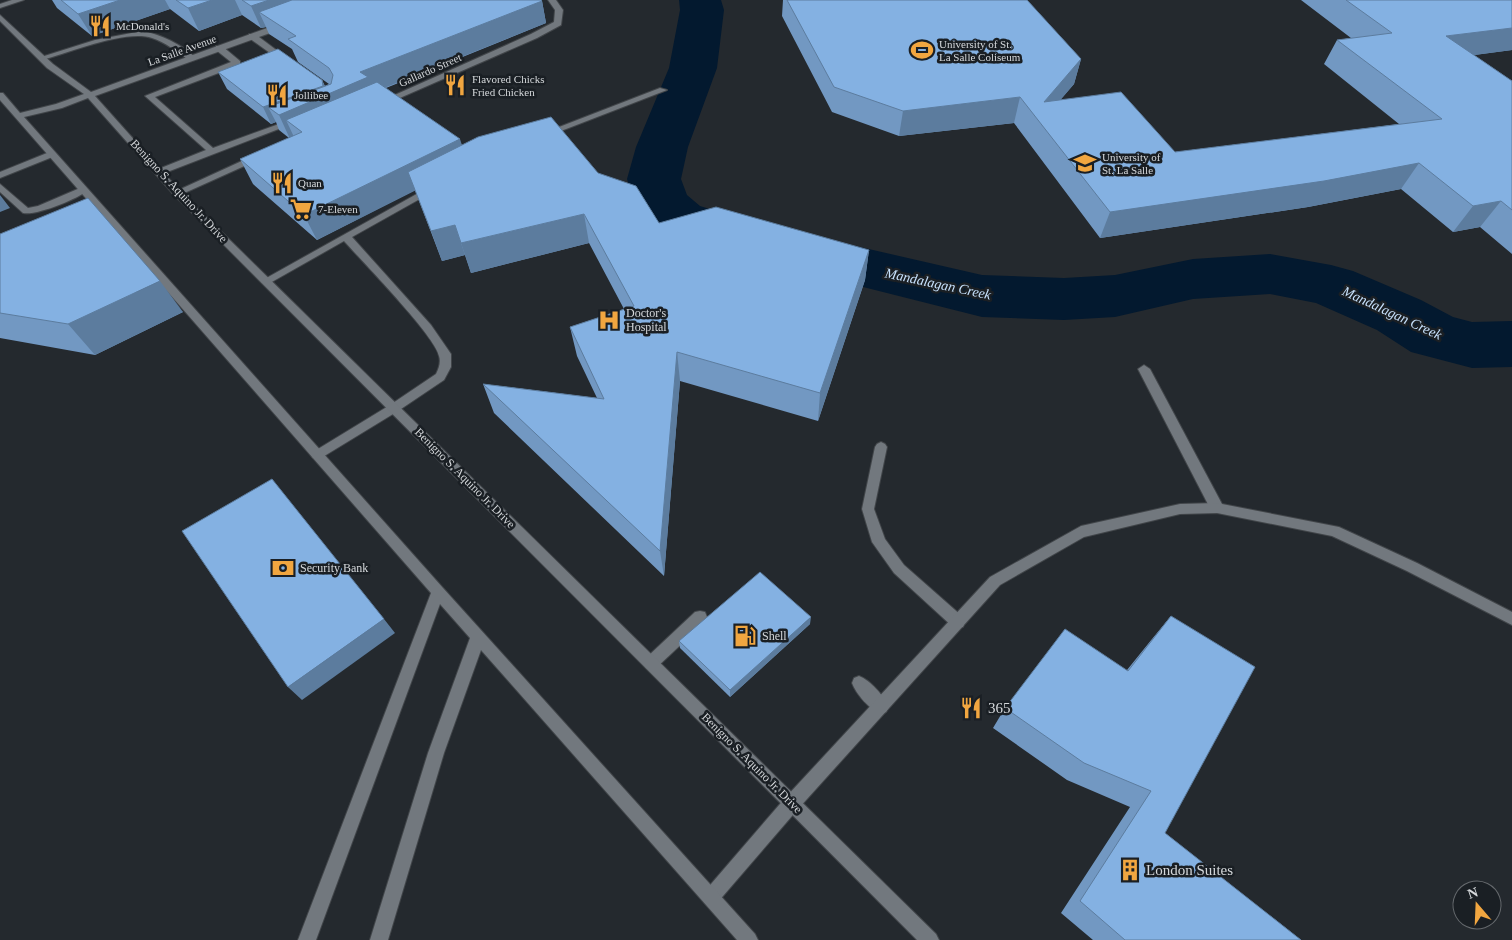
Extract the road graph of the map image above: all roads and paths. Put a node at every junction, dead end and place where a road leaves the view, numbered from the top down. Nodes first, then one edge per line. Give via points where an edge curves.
1 (20, 0) edge
2 (552, 0) edge
3 (0, 6) edge
4 (0, 16) edge
5 (288, 23) edge
6 (252, 36) junction
7 (219, 48) junction
8 (42, 58) junction
9 (192, 58) junction
10 (293, 65) edge
11 (663, 90) dead end
12 (0, 95) edge
13 (90, 95) junction
14 (378, 105) edge
15 (18, 116) junction
16 (300, 119) edge
17 (534, 138) edge
18 (212, 151) junction
19 (268, 153) edge
20 (52, 154) junction
21 (159, 172) junction
22 (0, 175) edge
23 (439, 185) edge
24 (0, 187) edge
25 (83, 190) junction
26 (177, 192) junction
27 (346, 237) junction
28 (266, 280) junction
29 (1144, 369) dead end
30 (394, 408) junction
31 (881, 447) dead end
32 (317, 455) junction
33 (1217, 508) junction
34 (438, 592) junction
35 (700, 617) dead end
36 (1512, 618) edge
37 (958, 622) junction
38 (478, 637) junction
39 (651, 663) junction
40 (859, 683) dead end
41 (881, 707) junction
42 (792, 803) junction
43 (711, 897) junction
44 (307, 940) edge
45 (379, 940) edge
46 (749, 940) edge
47 (930, 940) edge

1 - 3 main road
2 - 14 main road, Gallardo Street via 559,10 558,23
4 - 8 main road, Benigno S. Aquino Jr. Drive
5 - 6 main road, La Salle Avenue
6 - 7 main road, La Salle Avenue
6 - 10 main road
7 - 9 main road, La Salle Avenue
7 - 18 main road via 237,62 149,96
8 - 9 main road via 138,34 151,35
8 - 13 main road, Benigno S. Aquino Jr. Drive
9 - 13 main road, La Salle Avenue
11 - 17 main road
12 - 15 main road
13 - 15 main road, La Salle Avenue
13 - 21 main road, Benigno S. Aquino Jr. Drive
15 - 20 main road
16 - 18 main road
18 - 21 main road
19 - 26 main road
20 - 22 main road
20 - 25 main road
21 - 26 main road, Benigno S. Aquino Jr. Drive
23 - 27 main road
24 - 25 main road via 26,212
25 - 32 main road via 107,224
26 - 28 main road, Benigno S. Aquino Jr. Drive
27 - 28 main road
27 - 30 main road via 446,354 440,377
28 - 30 main road, Benigno S. Aquino Jr. Drive
29 - 33 main road
30 - 32 main road
30 - 39 main road, Benigno S. Aquino Jr. Drive
31 - 37 main road via 868,509 878,542 899,569
32 - 34 main road
33 - 36 main road via 1334,531
33 - 37 main road via 1180,509 1082,532 995,581
34 - 38 main road
34 - 44 main road
35 - 39 main road
37 - 41 main road
38 - 43 main road
38 - 45 main road via 436,752
39 - 42 main road, Benigno S. Aquino Jr. Drive
40 - 41 main road
41 - 42 main road
42 - 43 main road
42 - 47 main road, Benigno S. Aquino Jr. Drive
43 - 46 main road

